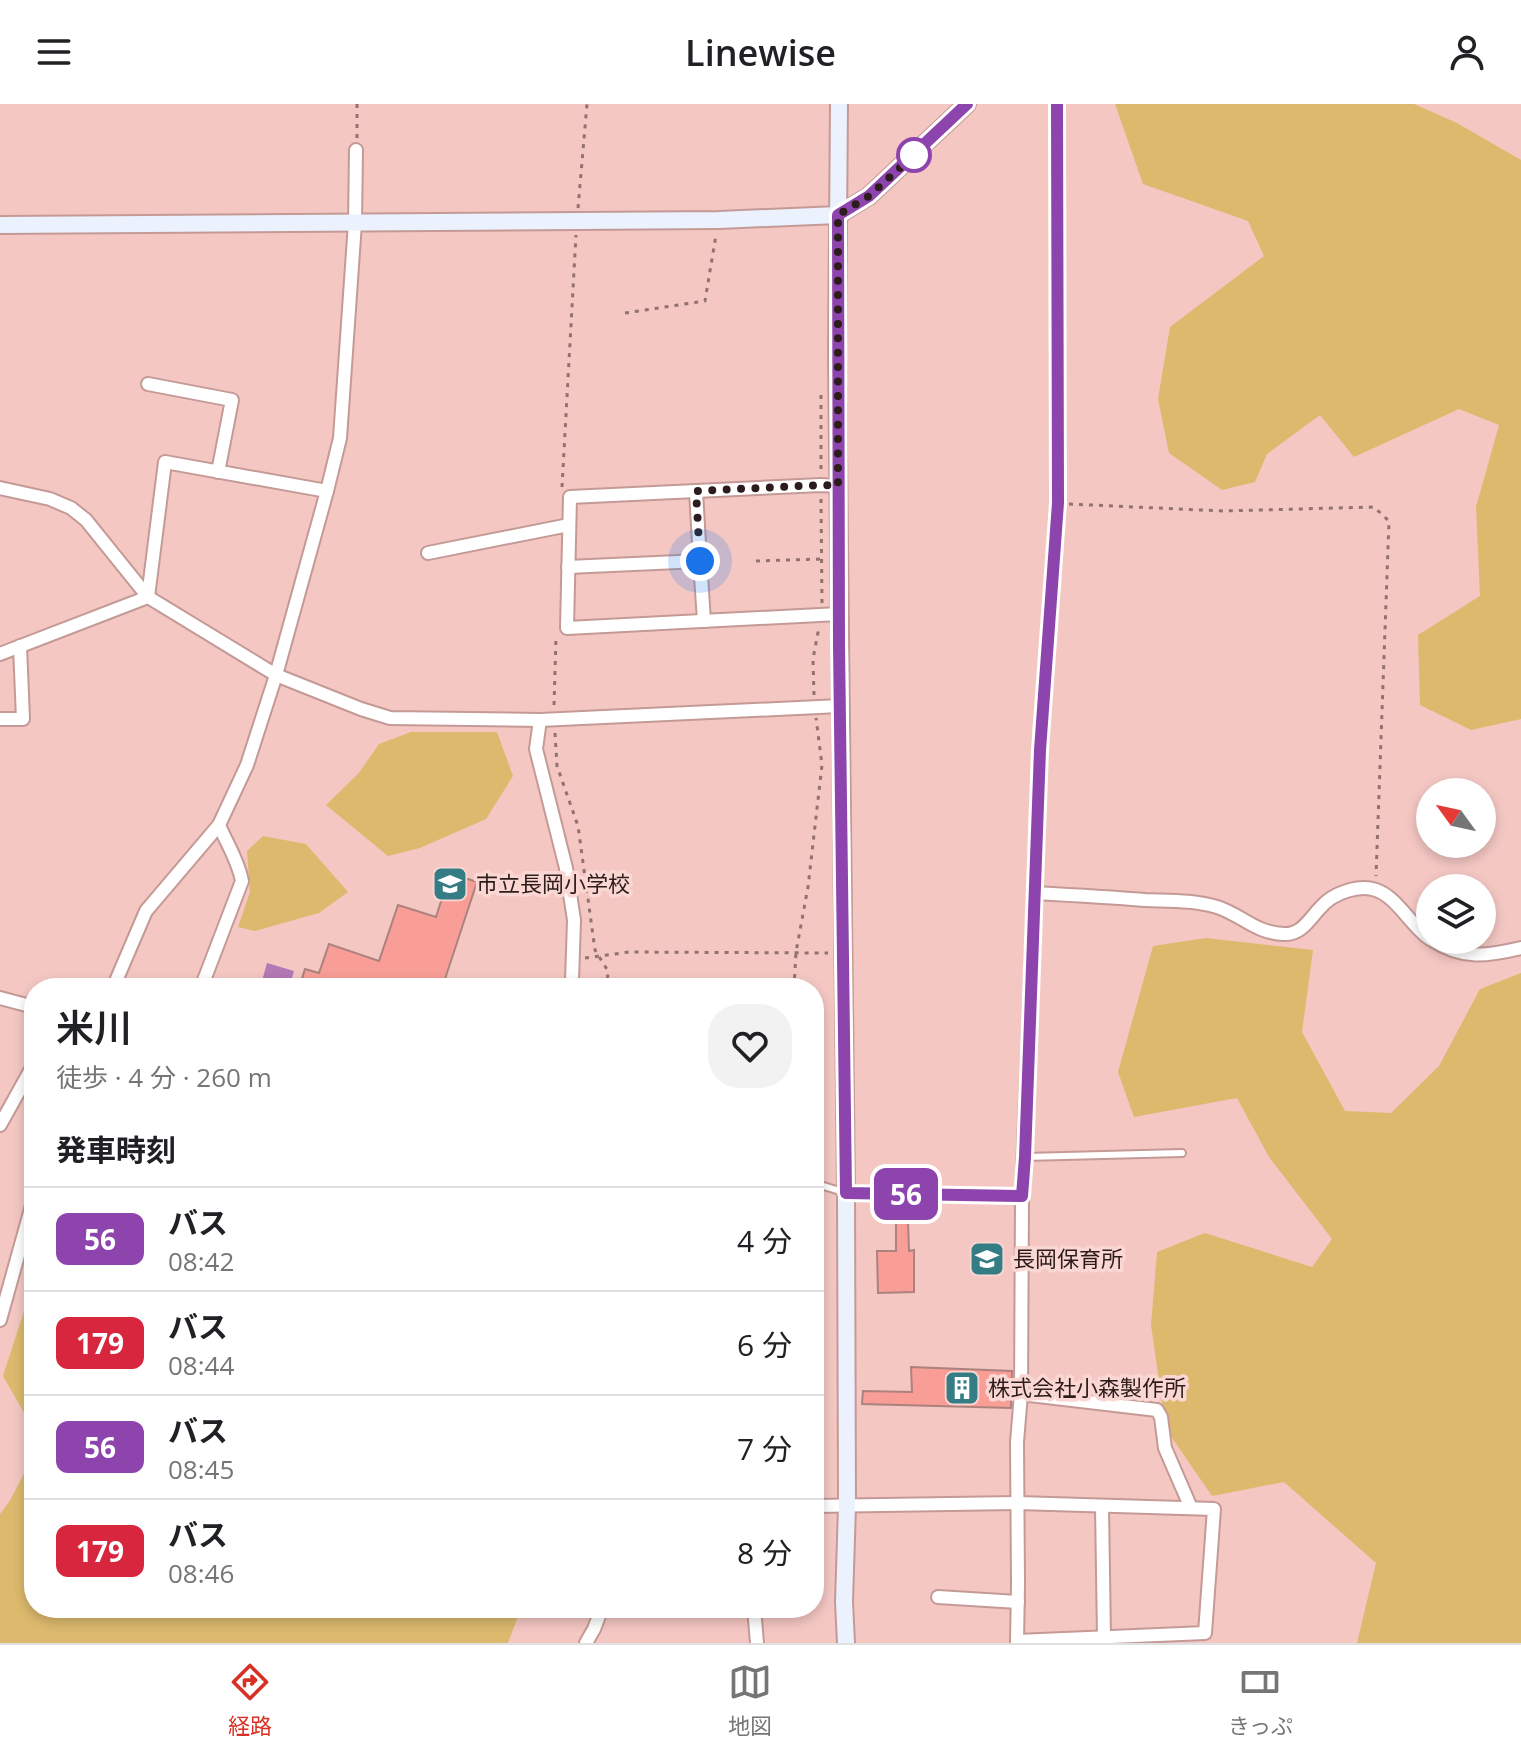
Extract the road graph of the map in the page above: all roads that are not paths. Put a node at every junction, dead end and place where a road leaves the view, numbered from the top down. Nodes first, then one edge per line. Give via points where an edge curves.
1 (839, 104) edge
2 (967, 104) edge
3 (1057, 104) edge
4 (356, 150) road end
5 (838, 215) junction
6 (355, 223) junction
7 (0, 225) edge
8 (148, 384) dead end
9 (218, 472) junction
10 (830, 485) junction
11 (0, 488) edge
12 (327, 491) junction
13 (696, 491) junction
14 (569, 525) junction
15 (428, 553) dead end
16 (700, 561) junction
17 (568, 567) junction
18 (148, 597) junction
19 (839, 614) junction
20 (704, 621) junction
21 (20, 646) junction
22 (0, 654) edge
23 (276, 675) junction
24 (840, 706) junction
25 (0, 719) edge
26 (540, 720) junction
27 (219, 825) junction
28 (1035, 893) junction
29 (1416, 927) edge
30 (1521, 948) edge
31 (1466, 954) edge
32 (1494, 954) edge
33 (1496, 954) edge
34 (117, 978) edge
35 (205, 978) edge
36 (571, 978) edge
37 (0, 998) edge
38 (24, 1004) edge
39 (24, 1082) edge
40 (0, 1125) edge
41 (1182, 1153) dead end
42 (1025, 1157) junction
43 (824, 1186) edge
44 (846, 1193) junction
45 (1022, 1196) junction
46 (24, 1234) edge
47 (0, 1320) edge
48 (1021, 1394) junction
49 (1018, 1503) junction
50 (824, 1506) edge
51 (847, 1506) junction
52 (1102, 1506) junction
53 (1191, 1508) junction
54 (938, 1597) dead end
55 (1018, 1602) junction
56 (598, 1618) edge
57 (755, 1618) edge
58 (1104, 1638) junction
59 (1017, 1642) edge
60 (586, 1643) edge
61 (757, 1643) edge
62 (846, 1643) edge

1 - 5 street
2 - 5 street via 869,196
3 - 28 street via 1058,503
4 - 6 street
5 - 6 street
5 - 10 street
6 - 7 street
6 - 12 street via 340,438
8 - 9 street via 232,400
9 - 12 street
9 - 18 street via 165,462
10 - 13 street
10 - 19 street
11 - 18 street via 71,508
12 - 23 street
13 - 14 street via 570,497
13 - 16 street
14 - 15 street
14 - 17 street
16 - 17 street
16 - 20 street
17 - 20 street via 567,628
18 - 21 street
18 - 23 street
19 - 20 street
19 - 24 street
21 - 22 street
21 - 25 street via 23,719
23 - 26 street via 390,718
23 - 27 street via 247,765
24 - 26 street
24 - 44 street
26 - 36 street via 536,749 574,920
27 - 34 street via 146,911
27 - 35 street via 242,881
28 - 29 street via 1183,902 1218,908 1263,932 1288,935 1342,892 1375,889
28 - 42 street
30 - 33 street
31 - 32 street
37 - 38 street
39 - 40 street
41 - 42 lane
42 - 45 street
43 - 44 lane
44 - 45 street
44 - 51 street
45 - 48 street
46 - 47 street
48 - 49 street
48 - 53 street via 1157,1410 1165,1448
49 - 51 street
49 - 52 street
49 - 55 street
50 - 51 street
51 - 62 street
52 - 53 street
52 - 58 street
53 - 58 street via 1214,1509 1205,1633
54 - 55 street
55 - 59 street
56 - 60 street
57 - 61 street
58 - 59 street

